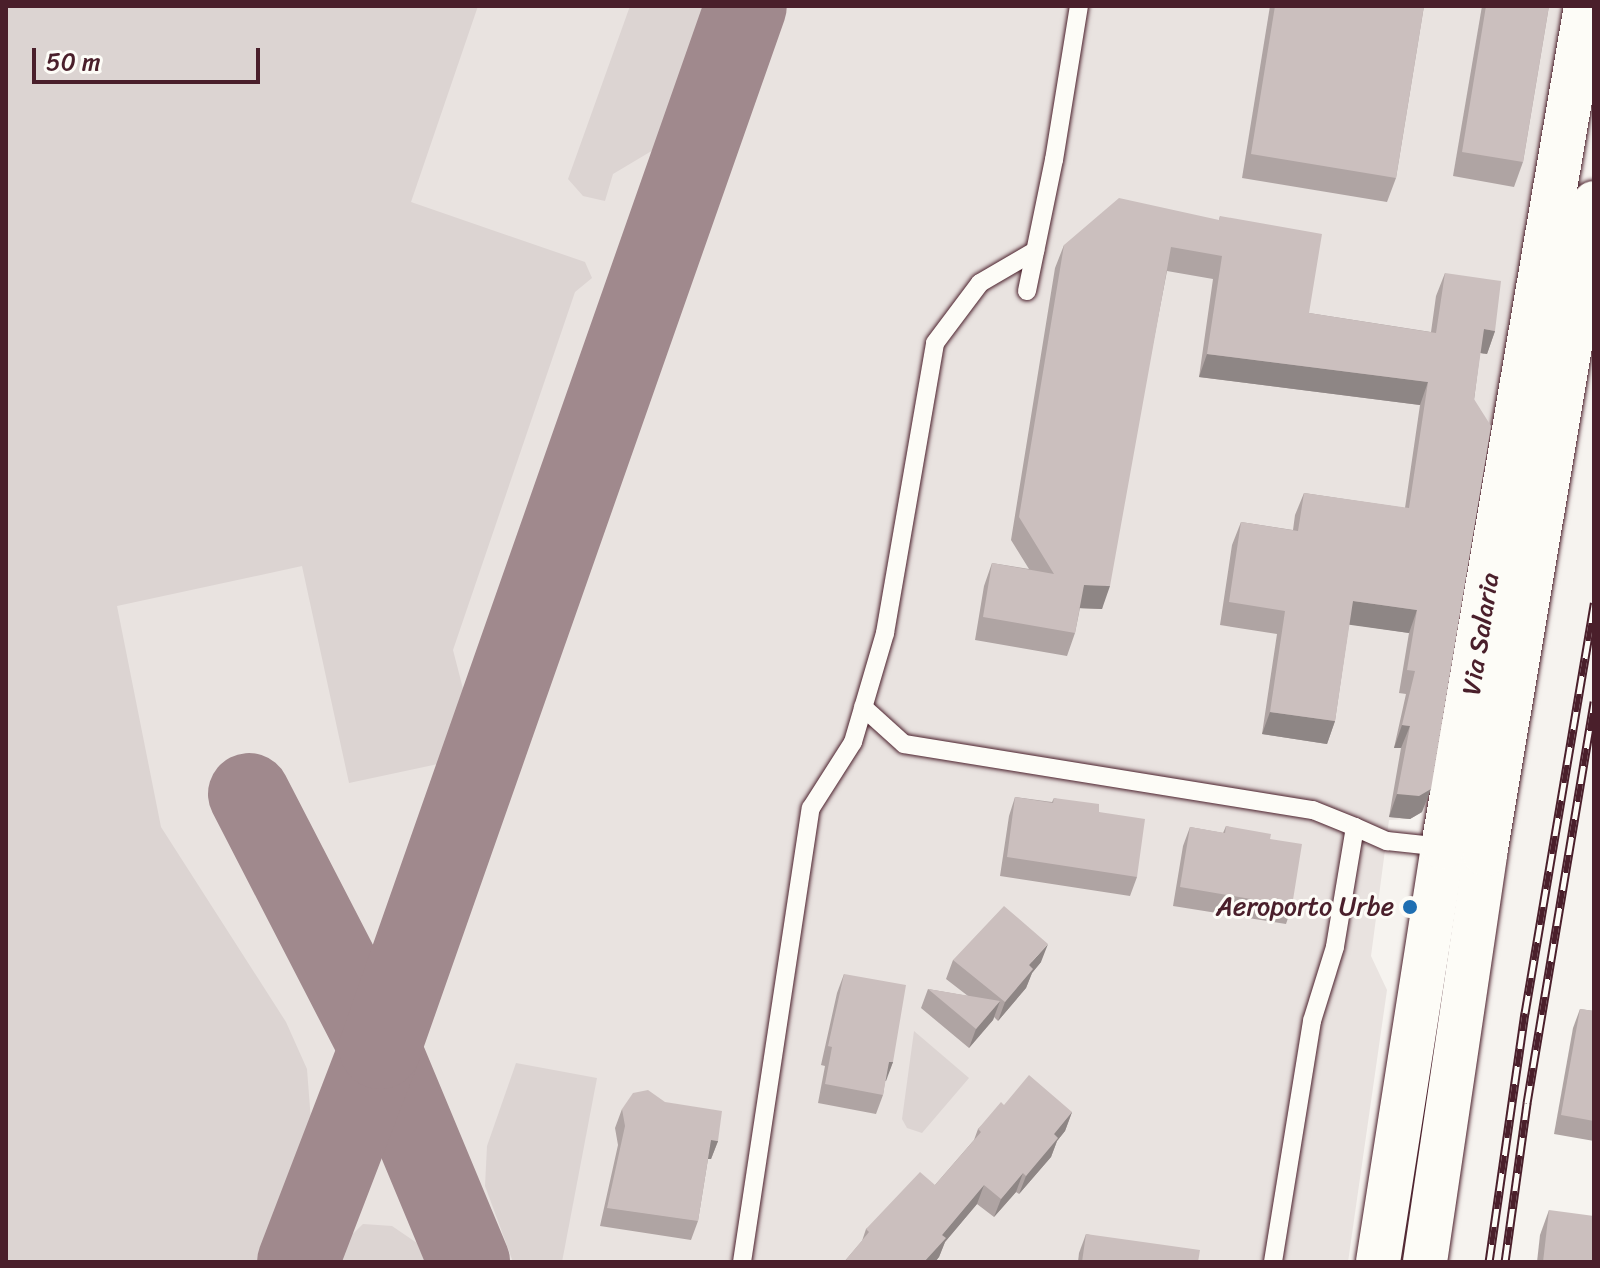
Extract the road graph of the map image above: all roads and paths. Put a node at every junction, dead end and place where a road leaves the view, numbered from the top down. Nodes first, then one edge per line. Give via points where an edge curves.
1 (1079, 6) edge
2 (1586, 6) edge
3 (1594, 203) edge
4 (1035, 251) junction
5 (1027, 291) dead end
6 (863, 707) junction
7 (1355, 827) junction
8 (1443, 847) junction
9 (742, 1262) edge
10 (1273, 1262) edge
11 (1378, 1262) edge
12 (1425, 1262) edge

1 - 4 lane
2 - 8 main road, Via Salaria
3 - 12 main road, Via Salaria via 1485,854
4 - 5 lane
4 - 6 lane via 980,283 935,343 885,633
6 - 7 lane via 904,744 1313,810
6 - 9 lane via 853,742 811,808
7 - 8 lane via 1387,841
7 - 10 lane via 1335,947 1312,1021
8 - 11 main road, Via Salaria

